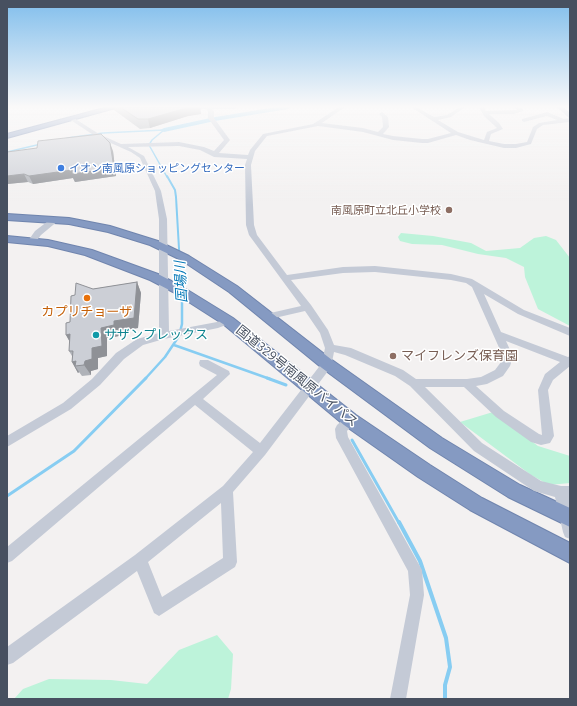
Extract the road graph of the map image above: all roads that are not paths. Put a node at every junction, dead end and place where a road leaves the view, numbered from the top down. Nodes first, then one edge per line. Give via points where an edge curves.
1 (108, 140) edge
2 (227, 140) edge
3 (261, 140) edge
4 (414, 140) edge
5 (430, 140) edge
6 (479, 140) edge
7 (531, 140) edge
8 (486, 142) joint
9 (122, 146) junction
10 (214, 154) junction
11 (249, 157) junction
12 (7, 217) edge
13 (55, 220) junction
14 (7, 239) edge
15 (32, 241) junction
16 (168, 250) junction
17 (286, 278) junction
18 (168, 284) junction
19 (476, 286) junction
20 (308, 307) junction
21 (266, 316) junction
22 (228, 321) junction
23 (570, 332) edge
24 (498, 334) junction
25 (167, 335) junction
26 (330, 348) junction
27 (570, 361) edge
28 (204, 363) dead end
29 (327, 364) junction
30 (414, 383) junction
31 (467, 383) junction
32 (311, 387) junction
33 (194, 398) junction
34 (350, 420) junction
35 (7, 442) edge
36 (261, 451) junction
37 (227, 490) junction
38 (566, 492) edge
39 (567, 516) edge
40 (570, 532) edge
41 (570, 553) edge
42 (7, 556) edge
43 (140, 560) junction
44 (7, 657) edge
45 (398, 699) edge

1 - 9 street
2 - 10 street
3 - 11 street
4 - 5 street
6 - 8 street
7 - 8 street via 523,145 510,146
9 - 10 street via 179,144 202,148
9 - 16 street via 142,157 158,191
10 - 11 street
11 - 17 street via 251,230 256,241
12 - 13 highway, 国道329号南風原バイパス
13 - 15 street
13 - 16 highway, 国道329号南風原バイパス via 133,236
14 - 15 highway, 国道329号南風原バイパス
15 - 18 highway, 国道329号南風原バイパス via 95,254
16 - 18 street
16 - 21 highway, 国道329号南風原バイパス via 233,289
17 - 19 street via 343,270 374,269 451,277 469,281
17 - 20 street
18 - 22 highway, 国道329号南風原バイパス
18 - 25 street
19 - 23 street via 520,312
19 - 24 street
20 - 21 street
20 - 26 street via 325,332
21 - 29 highway, 国道329号南風原バイパス
22 - 25 street
22 - 32 highway, 国道329号南風原バイパス
24 - 27 street
24 - 31 street via 506,352 506,363 499,372 483,381
25 - 35 street via 150,338 128,349 96,382 67,406
26 - 29 street
26 - 30 street via 367,359 399,373
27 - 31 street via 549,377 543,390 548,436 546,439 535,438 500,414
28 - 33 street via 225,374
29 - 32 street
29 - 39 highway, 国道329号南風原バイパス via 436,443 514,491
30 - 31 street
30 - 38 street via 478,447 538,487
32 - 34 highway, 国道329号南風原バイパス
32 - 36 street
33 - 36 street
33 - 42 street
34 - 41 highway, 国道329号南風原バイパス via 453,490 523,530
34 - 45 street via 341,429 342,438 415,570 417,595
36 - 37 street
37 - 43 street
37 - 43 street via 230,562 159,608
38 - 39 street
39 - 40 street
43 - 44 street

